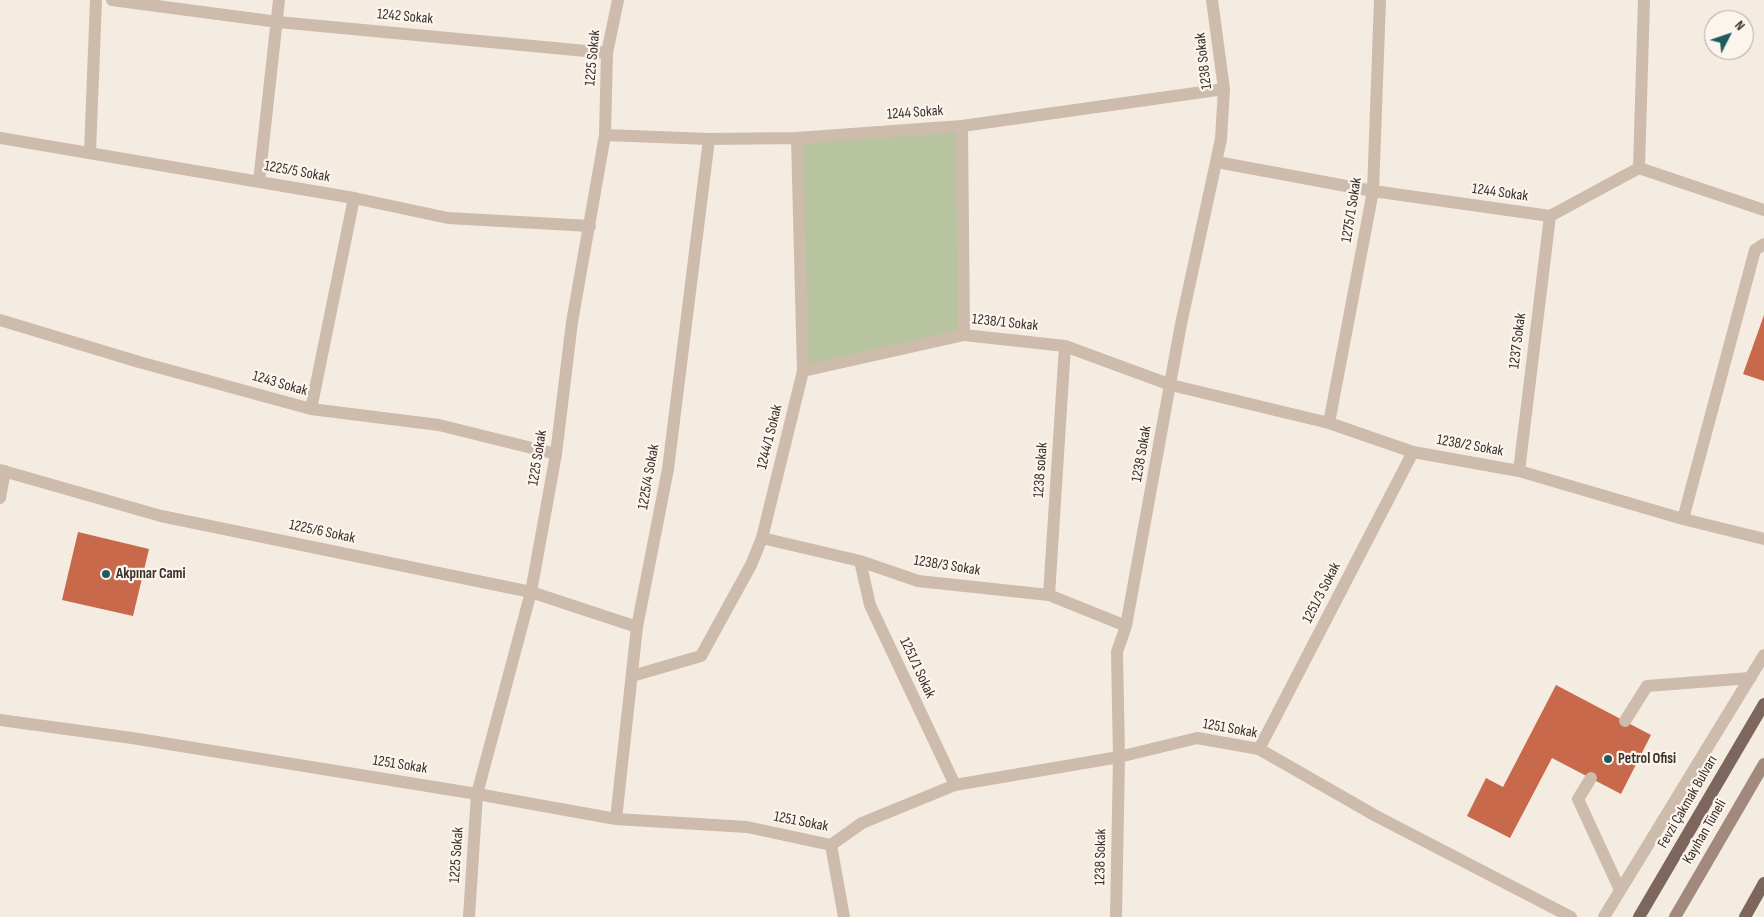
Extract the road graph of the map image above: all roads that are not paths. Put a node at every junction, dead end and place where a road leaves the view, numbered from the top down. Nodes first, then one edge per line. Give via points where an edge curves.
1 (96, 0) edge
2 (112, 0) edge
3 (279, 0) edge
4 (618, 0) edge
5 (1212, 0) edge
6 (1380, 0) edge
7 (1644, 0) edge
8 (278, 22) junction
9 (607, 52) junction
10 (1224, 89) junction
11 (962, 126) junction
12 (605, 135) junction
13 (0, 138) edge
14 (797, 138) junction
15 (709, 139) junction
16 (90, 152) junction
17 (1216, 162) junction
18 (1639, 168) junction
19 (259, 182) junction
20 (1374, 191) junction
21 (354, 198) junction
22 (1764, 210) edge
23 (1550, 216) junction
24 (590, 226) junction
25 (1764, 244) edge
26 (0, 320) edge
27 (964, 335) junction
28 (1065, 346) junction
29 (803, 371) junction
30 (1170, 385) junction
31 (311, 409) junction
32 (1329, 423) junction
33 (1413, 452) junction
34 (556, 454) junction
35 (3, 471) edge
36 (1519, 471) junction
37 (0, 498) edge
38 (1683, 519) junction
39 (762, 538) junction
40 (1764, 539) edge
41 (860, 561) junction
42 (531, 592) junction
43 (1048, 595) junction
44 (1126, 626) junction
45 (637, 627) junction
46 (1764, 655) edge
47 (632, 676) junction
48 (1750, 678) junction
49 (1764, 704) edge
50 (0, 720) edge
51 (1625, 721) dead end
52 (1260, 749) junction
53 (1119, 757) junction
54 (1764, 764) edge
55 (1591, 778) dead end
56 (954, 785) junction
57 (477, 794) junction
58 (616, 819) junction
59 (831, 845) junction
60 (1764, 883) edge
61 (1620, 890) junction
62 (469, 917) edge
63 (844, 917) edge
64 (1116, 917) edge
65 (1571, 917) edge
66 (1604, 917) edge
67 (1639, 917) edge
68 (1675, 917) edge
69 (1745, 917) edge

1 - 16 street
2 - 8 street, 1242 Sokak
3 - 8 street
4 - 9 street, 1225 Sokak
5 - 10 street, 1238 Sokak
6 - 20 street, 1275/1 Sokak
7 - 18 street
8 - 9 street, 1242 Sokak
8 - 19 street
9 - 12 street, 1225 Sokak
10 - 11 street, 1244 Sokak
10 - 17 street, 1238 Sokak
11 - 14 street, 1244 Sokak
11 - 27 street
12 - 15 street, 1244 Sokak
12 - 24 street, 1225 Sokak
13 - 16 street, 1225/5 Sokak
14 - 15 street, 1244 Sokak
14 - 29 street, 1244/1 Sokak
15 - 45 street, 1225/4 Sokak via 668,469
16 - 19 street, 1225/5 Sokak
17 - 20 street, 1244 Sokak
17 - 30 street, 1238 Sokak
18 - 22 street
18 - 23 street
19 - 21 street, 1225/5 Sokak
20 - 23 street, 1244 Sokak
20 - 32 street, 1275/1 Sokak
21 - 24 street, 1225/5 Sokak via 448,218
21 - 31 street
23 - 36 street, 1237 Sokak
24 - 34 street, 1225 Sokak via 572,322
25 - 38 street via 1755,250
26 - 31 street, 1243 Sokak
27 - 28 street, 1238/1 Sokak
27 - 29 street, 1238/1 Sokak
28 - 30 street, 1238/1 Sokak
28 - 43 street, 1238 sokak
29 - 39 street, 1244/1 Sokak
30 - 32 street, 1238/2 Sokak
30 - 44 street, 1238 Sokak
31 - 34 street, 1243 Sokak via 440,425
32 - 33 street, 1238/2 Sokak
33 - 36 street, 1238/2 Sokak
33 - 52 street, 1251/3 Sokak
34 - 42 street, 1225 Sokak
35 - 37 street
35 - 42 street, 1225/6 Sokak via 161,516
36 - 38 street, 1238/2 Sokak
38 - 40 street, 1238/2 Sokak
39 - 41 street, 1238/3 Sokak
39 - 47 street, 1244/1 Sokak via 751,565 701,656
41 - 43 street, 1238/3 Sokak via 918,581
41 - 56 street, 1251/1 Sokak via 870,605
42 - 45 street, 1225/6 Sokak
42 - 57 street, 1225 Sokak
43 - 44 street, 1238/3 Sokak
44 - 53 street, 1238 Sokak via 1117,652
45 - 47 street, 1225/4 Sokak
46 - 48 street
47 - 58 street, 1225/4 Sokak
48 - 51 street via 1647,686
48 - 61 street
49 - 67 main road, Fevzi Çakmak Bulvarı
50 - 57 street, 1251 Sokak
52 - 53 street, 1251 Sokak via 1197,738
52 - 65 street, 1251 Sokak via 1376,816
53 - 56 street, 1251 Sokak
53 - 64 street, 1238 Sokak
54 - 68 main road, Kayıhan Tüneli
55 - 61 street via 1578,799
56 - 59 street, 1251 Sokak via 862,823
57 - 58 street, 1251 Sokak
57 - 62 street, 1225 Sokak
58 - 59 street, 1251 Sokak via 747,827
59 - 63 street
60 - 69 main road
61 - 66 street

